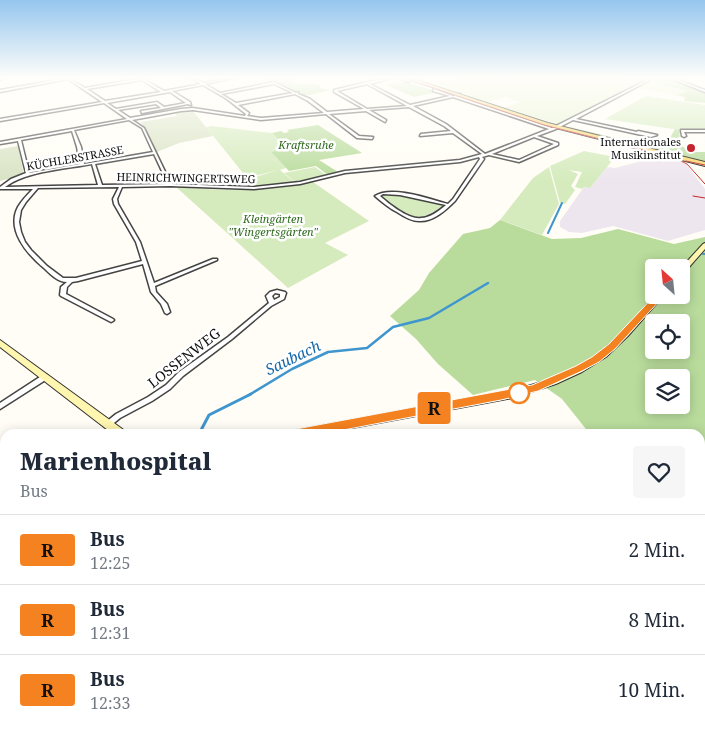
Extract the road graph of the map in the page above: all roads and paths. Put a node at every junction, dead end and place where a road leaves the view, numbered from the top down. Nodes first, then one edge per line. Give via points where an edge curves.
1 (19, 112) edge
2 (46, 112) edge
3 (118, 112) edge
4 (176, 112) edge
5 (206, 112) edge
6 (246, 112) edge
7 (344, 112) edge
8 (372, 112) edge
9 (421, 112) edge
10 (505, 112) edge
11 (509, 112) edge
12 (585, 112) edge
13 (326, 114) junction
14 (23, 116) junction
15 (245, 117) junction
16 (574, 119) junction
17 (0, 120) edge
18 (385, 120) dead end
19 (129, 121) junction
20 (554, 128) junction
21 (73, 131) junction
22 (705, 131) edge
23 (453, 132) junction
24 (638, 132) dead end
25 (421, 135) dead end
26 (534, 136) junction
27 (684, 136) dead end
28 (372, 138) dead end
29 (19, 140) junction
30 (0, 143) edge
31 (154, 153) junction
32 (486, 154) junction
33 (480, 156) junction
34 (460, 160) junction
35 (93, 163) junction
36 (705, 164) edge
37 (82, 165) junction
38 (477, 166) junction
39 (28, 174) junction
40 (170, 185) junction
41 (100, 186) junction
42 (121, 186) junction
43 (1, 188) edge
44 (36, 188) junction
45 (449, 205) junction
46 (705, 245) edge
47 (215, 260) dead end
48 (143, 262) junction
49 (690, 262) edge
50 (71, 280) junction
51 (152, 285) junction
52 (272, 303) dead end
53 (652, 304) edge
54 (167, 312) dead end
55 (111, 320) dead end
56 (0, 343) edge
57 (45, 377) junction
58 (0, 406) edge
59 (107, 425) junction
60 (113, 429) edge
61 (324, 429) edge

1 - 14 street
2 - 14 street
3 - 19 street
4 - 19 street
5 - 15 street
6 - 15 street
7 - 13 street
8 - 18 street
9 - 23 street
10 - 20 street
11 - 20 main road
12 - 16 street, HEINRICHWINGERTSWEG
13 - 15 street via 261,119
13 - 28 street via 358,137
14 - 17 street
16 - 20 street, HEINRICHWINGERTSWEG
16 - 24 street
19 - 21 street
19 - 31 street via 143,128
20 - 26 street, HEINRICHWINGERTSWEG
20 - 36 main road
21 - 29 street
21 - 37 street
22 - 27 street via 682,131
23 - 25 street
23 - 32 street
26 - 32 street, HEINRICHWINGERTSWEG
26 - 32 street via 557,144 519,161
29 - 30 street
29 - 39 street
31 - 35 street, KÜCHLERSTRASSE
31 - 40 street
32 - 33 street, HEINRICHWINGERTSWEG
33 - 34 street, HEINRICHWINGERTSWEG
33 - 38 street via 482,159
34 - 38 street, HEINRICHWINGERTSWEG
34 - 40 street, HEINRICHWINGERTSWEG via 345,172 300,183 254,188
35 - 37 street, KÜCHLERSTRASSE
35 - 41 street
37 - 39 street, KÜCHLERSTRASSE
38 - 45 street
39 - 43 street, KÜCHLERSTRASSE
40 - 42 street, HEINRICHWINGERTSWEG
41 - 42 street, HEINRICHWINGERTSWEG
41 - 44 street, HEINRICHWINGERTSWEG
42 - 48 street via 116,204 138,242
43 - 44 street, HEINRICHWINGERTSWEG
44 - 50 street via 20,210 21,240 44,266 62,280
45 - 45 street via 419,220 384,203 377,196 393,192
46 - 49 main road
47 - 51 street
48 - 50 street
48 - 51 street
50 - 55 street via 64,287 63,295
51 - 54 street
52 - 59 street, LOSSENWEG via 168,387
53 - 61 main road via 612,347 596,359 534,388
56 - 57 main road
57 - 58 street
57 - 59 main road
59 - 60 main road

